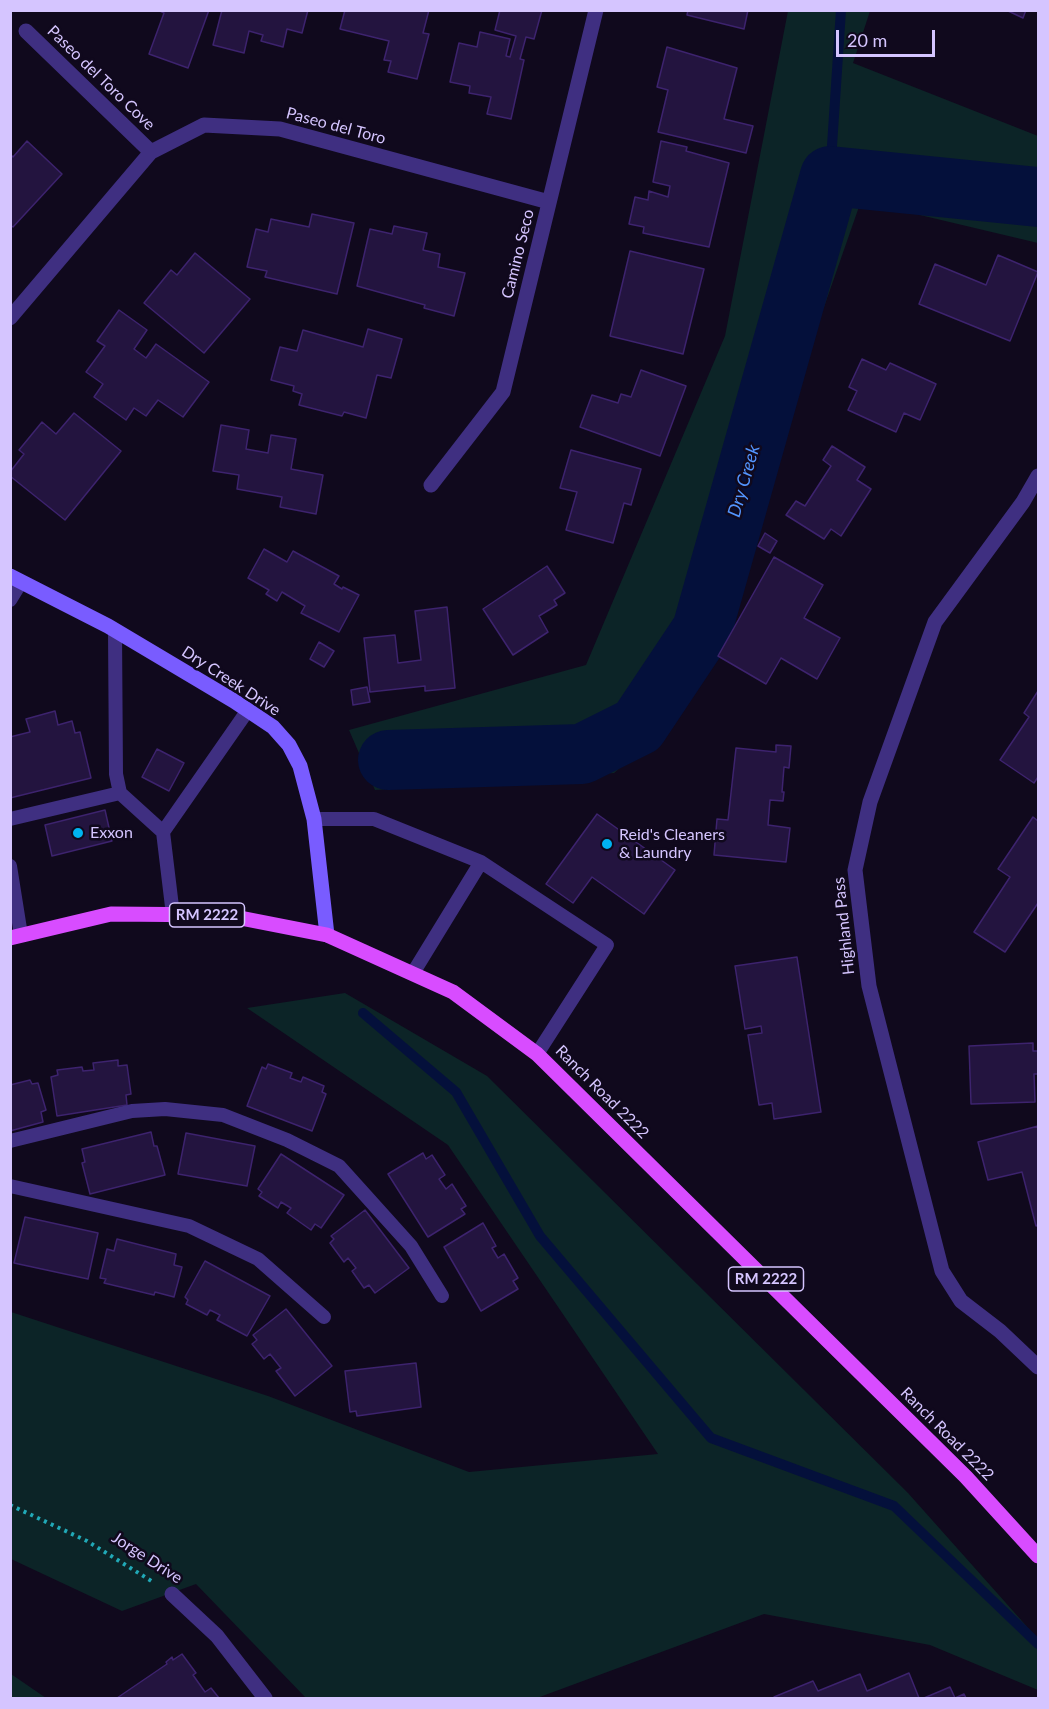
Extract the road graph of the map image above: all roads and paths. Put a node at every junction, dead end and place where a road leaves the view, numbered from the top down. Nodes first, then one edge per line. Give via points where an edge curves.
1 (596, 10) edge
2 (26, 30) dead end
3 (151, 152) junction
4 (549, 202) junction
5 (10, 318) edge
6 (1038, 476) edge
7 (431, 485) dead end
8 (16, 579) edge
9 (10, 600) edge
10 (115, 631) junction
11 (248, 710) junction
12 (120, 793) junction
13 (10, 819) edge
14 (314, 819) junction
15 (163, 832) junction
16 (481, 862) junction
17 (10, 866) edge
18 (173, 915) junction
19 (327, 935) junction
20 (16, 936) edge
21 (413, 973) junction
22 (537, 1054) junction
23 (10, 1141) edge
24 (10, 1186) edge
25 (442, 1296) dead end
26 (324, 1317) dead end
27 (1038, 1367) edge
28 (10, 1505) edge
29 (1038, 1556) edge
30 (172, 1594) joint
31 (265, 1698) edge

1 - 4 street, Camino Seco
2 - 3 street, Paseo del Toro Cove
3 - 4 street, Paseo del Toro via 204,125 280,129
3 - 5 street, Paseo del Toro
4 - 7 street, Camino Seco via 503,392
6 - 27 street, Highland Pass via 935,622 870,802 855,870 869,986 942,1271 961,1301
8 - 9 lane
8 - 10 street, Dry Creek Drive
10 - 11 street, Dry Creek Drive
10 - 12 lane via 116,774
11 - 14 street, Dry Creek Drive via 273,727 289,745 300,766
11 - 15 lane
12 - 13 lane
12 - 15 lane
14 - 16 lane via 374,819
14 - 19 street, Dry Creek Drive
15 - 18 lane
16 - 21 lane
16 - 22 lane via 607,945
17 - 20 lane
18 - 19 main road, Ranch Road 2222 / RM 2222 via 225,915
18 - 20 main road, Ranch Road 2222 / RM 2222 via 111,914
19 - 21 main road, Ranch Road 2222 / RM 2222
21 - 22 main road, Ranch Road 2222 / RM 2222 via 453,992
22 - 29 main road, Ranch Road 2222 / RM 2222 via 966,1477
23 - 25 lane via 132,1111 165,1108 223,1115 339,1166 411,1246
24 - 26 lane via 189,1226 258,1259
28 - 30 path, Jorge Drive via 87,1541
30 - 31 street, Jorge Drive via 217,1636

